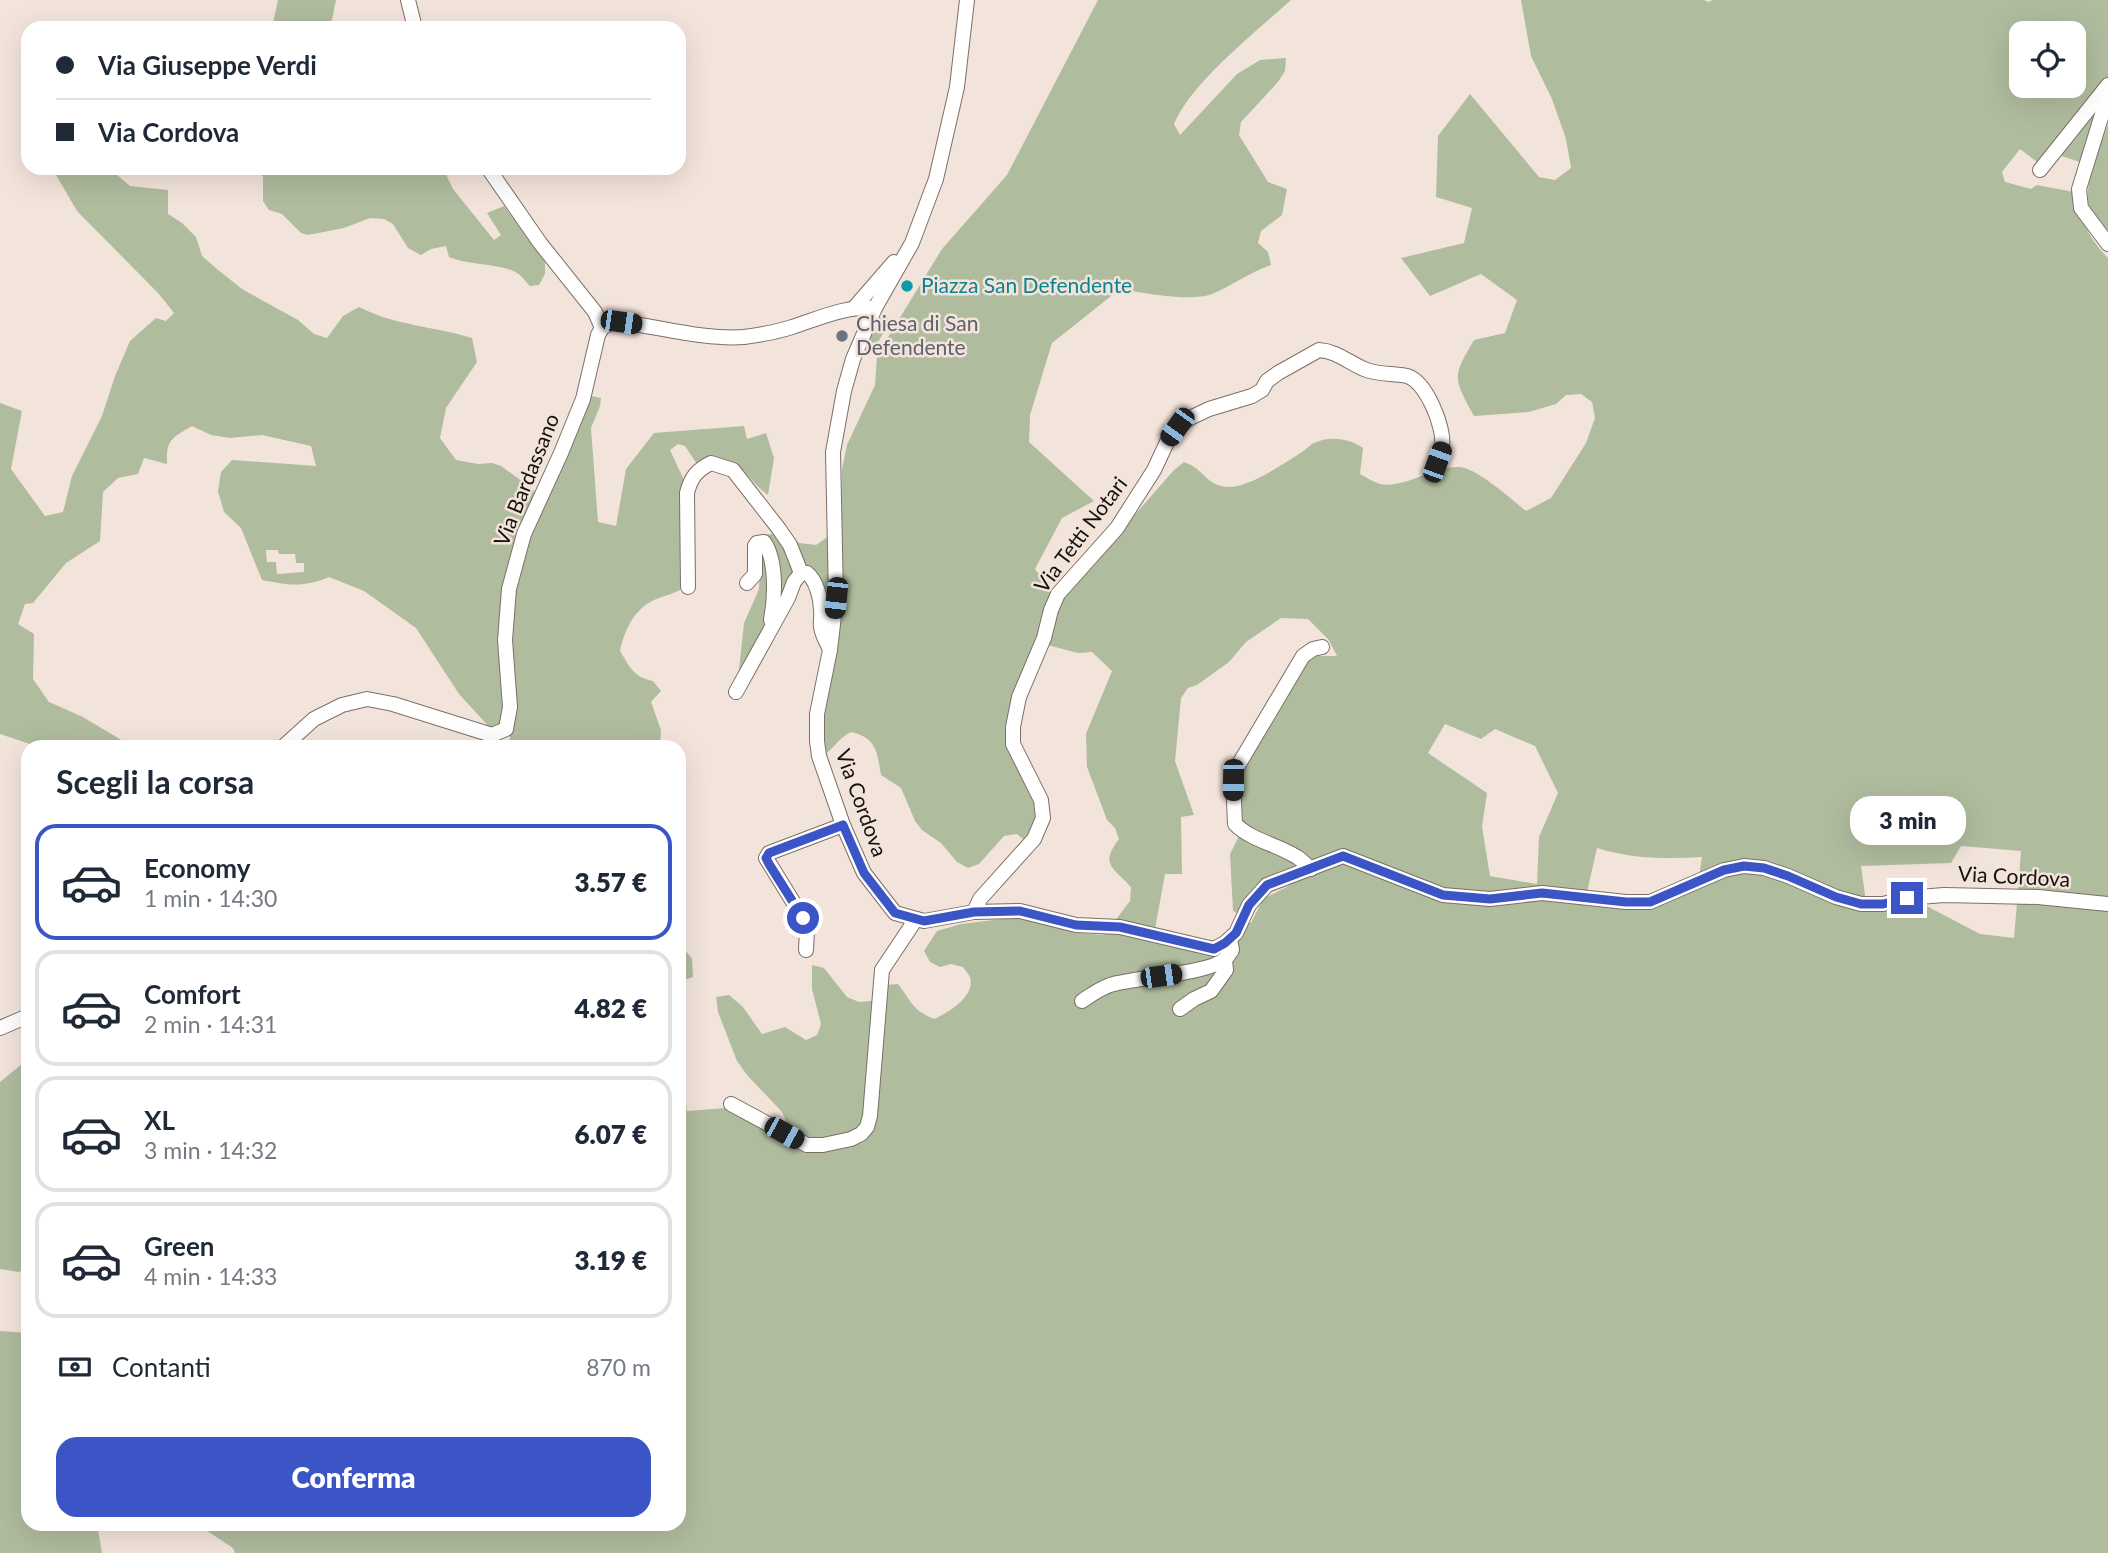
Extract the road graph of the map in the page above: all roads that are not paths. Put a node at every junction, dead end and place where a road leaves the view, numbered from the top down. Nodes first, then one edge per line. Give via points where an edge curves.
1 (408, 0) edge
2 (967, 0) edge
3 (413, 21) edge
4 (2108, 85) edge
5 (2108, 95) edge
6 (2040, 170) dead end
7 (493, 175) edge
8 (912, 243) junction
9 (2108, 244) edge
10 (854, 307) junction
11 (875, 308) junction
12 (602, 328) junction
13 (1437, 462) dead end
14 (801, 573) junction
15 (747, 583) dead end
16 (688, 587) dead end
17 (770, 628) junction
18 (1322, 647) dead end
19 (830, 650) junction
20 (736, 692) dead end
21 (291, 740) edge
22 (843, 825) junction
23 (1311, 869) junction
24 (2108, 904) edge
25 (974, 912) junction
26 (916, 919) junction
27 (1230, 939) junction
28 (806, 950) dead end
29 (1225, 960) junction
30 (1082, 1001) dead end
31 (1180, 1009) dead end
32 (21, 1019) edge
33 (0, 1028) edge
34 (731, 1104) dead end

1 - 3 street
2 - 8 street via 957,87 936,179
4 - 6 street
5 - 9 street via 2078,189 2081,208
7 - 12 street via 595,312
8 - 10 street
8 - 11 street, Via Cordova
10 - 11 street
10 - 12 street via 743,337 621,322
11 - 19 street, Via Cordova via 853,359 833,452 836,598
12 - 21 street, Via Bardassano via 583,399 524,534 509,589 505,640 510,707 506,729 492,735 367,699 314,719
13 - 25 street, Via Tetti Notari via 1443,446 1441,426 1418,383 1409,376 1365,370 1334,352 1319,349 1278,373 1252,396 1209,409 1177,427 1117,528 1058,594 1051,610 1015,708 1013,727 1013,744 1041,800 1043,818 1034,839
14 - 16 street via 779,528 733,470 711,463 690,480 687,493
14 - 17 street
14 - 19 street via 807,572 816,587 822,635
15 - 17 street via 755,575 755,546 764,542 773,578
17 - 20 street
18 - 23 street via 1303,656 1233,780 1235,824 1296,856
19 - 22 street, Via Cordova via 817,714 817,741
22 - 26 street, Via Cordova via 864,873 895,913
22 - 28 street via 766,858 803,918
23 - 24 street, Via Cordova via 1343,856 1443,895 1490,899 1542,893 1650,902 1744,866 1764,868 1861,904 1944,895
23 - 27 street, Via Cordova via 1267,885 1249,905
25 - 26 street
25 - 27 street via 1020,911 1076,925 1120,927 1214,949
26 - 34 street via 882,970 870,1116 861,1134 807,1146
27 - 29 street, Via Cordova via 1232,950
29 - 30 street via 1111,985
29 - 31 street, Via Cordova via 1226,970 1211,991
32 - 33 street

